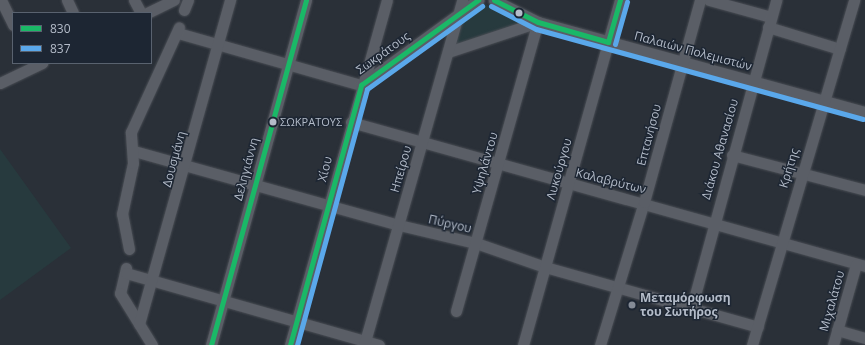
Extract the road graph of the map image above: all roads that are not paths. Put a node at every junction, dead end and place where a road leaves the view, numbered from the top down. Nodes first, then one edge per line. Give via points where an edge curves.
1 (1, 0) edge
2 (67, 0) edge
3 (134, 0) edge
4 (174, 0) edge
5 (230, 0) edge
6 (306, 0) edge
7 (387, 0) edge
8 (462, 0) edge
9 (478, 0) edge
10 (494, 0) edge
11 (620, 0) edge
12 (700, 0) edge
13 (709, 0) edge
14 (776, 0) edge
15 (854, 0) edge
16 (73, 12) edge
17 (140, 12) edge
18 (149, 12) edge
19 (459, 14) junction
20 (538, 22) junction
21 (770, 22) junction
22 (12, 23) edge
23 (608, 42) junction
24 (217, 46) junction
25 (840, 49) junction
26 (448, 52) junction
27 (683, 61) junction
28 (36, 64) edge
29 (287, 67) junction
30 (753, 81) junction
31 (0, 83) edge
32 (361, 85) junction
33 (823, 100) junction
34 (865, 112) edge
35 (351, 122) junction
36 (422, 143) junction
37 (134, 151) junction
38 (732, 155) junction
39 (499, 162) junction
40 (185, 167) junction
41 (801, 173) junction
42 (569, 184) junction
43 (255, 185) junction
44 (865, 190) edge
45 (644, 202) junction
46 (328, 206) junction
47 (713, 221) junction
48 (398, 225) junction
49 (781, 242) junction
50 (476, 243) junction
51 (129, 249) dead end
52 (861, 265) edge
53 (545, 267) junction
54 (152, 283) junction
55 (617, 286) junction
56 (224, 303) junction
57 (692, 306) junction
58 (456, 311) dead end
59 (296, 323) junction
60 (139, 324) junction
61 (758, 327) junction
62 (838, 330) junction
63 (865, 338) edge
64 (365, 343) edge
65 (603, 344) edge
66 (152, 345) edge
67 (212, 345) edge
68 (290, 345) edge
69 (379, 345) edge
70 (523, 345) edge
71 (752, 345) edge
72 (833, 345) edge

1 - 22 street
2 - 16 street
3 - 17 street
4 - 18 street
5 - 24 street, Δουσμάνη
6 - 29 street, Δεληγιάννη
7 - 32 street, Χίου
8 - 19 street, Ηπείρου
9 - 19 street, Σωκράτους
10 - 20 street, Παλαιών Πολεμιστών
11 - 23 street, Λυκούργου
12 - 27 street, Επτανήσου
13 - 21 street
14 - 21 street, Διάκου Αθανασίου
15 - 25 street, Κρήτης
19 - 26 street, Ηπείρου
19 - 32 street, Σωκράτους
20 - 23 street, Παλαιών Πολεμιστών
20 - 26 street
20 - 39 street, Υψηλάντου
21 - 25 street
21 - 30 street, Διάκου Αθανασίου
23 - 27 street, Παλαιών Πολεμιστών
23 - 42 street, Λυκούργου
24 - 29 street, Σωκράτους
24 - 37 street, Σωκράτους via 178,30 134,119 131,132
24 - 40 street, Δουσμάνη
25 - 33 street, Κρήτης
26 - 36 street, Ηπείρου
27 - 30 street, Παλαιών Πολεμιστών
27 - 45 street, Επτανήσου
28 - 31 street
29 - 32 street, Σωκράτους
29 - 43 street, Δεληγιάννη
30 - 33 street, Παλαιών Πολεμιστών
30 - 38 street, Διάκου Αθανασίου
32 - 35 street, Χίου
33 - 34 street, Παλαιών Πολεμιστών
33 - 41 street, Κρήτης
35 - 36 street, Καλαβρύτων
35 - 46 street, Χίου
36 - 39 street, Καλαβρύτων
36 - 48 street, Ηπείρου
37 - 40 street, Πύργου
37 - 51 street via 123,208
38 - 41 street
38 - 47 street, Διάκου Αθανασίου
39 - 42 street, Καλαβρύτων
39 - 50 street, Υψηλάντου
40 - 43 street, Πύργου
40 - 54 street, Δουσμάνη
41 - 44 street
41 - 49 street, Κρήτης
42 - 45 street, Καλαβρύτων
42 - 53 street, Λυκούργου
43 - 46 street, Πύργου
43 - 56 street, Δεληγιάννη
45 - 47 street, Καλαβρύτων
45 - 55 street, Επτανήσου
46 - 48 street, Πύργου
46 - 59 street, Χίου
47 - 49 street, Καλαβρύτων
47 - 57 street, Διάκου Αθανασίου
48 - 50 street, Πύργου
48 - 64 street, Ηπείρου
49 - 52 street, Καλαβρύτων
49 - 61 street, Κρήτης
50 - 53 street, Πύργου
50 - 58 street, Υψηλάντου
52 - 62 street, Μιχαλάτου
53 - 55 street, Πύργου
53 - 70 street, Λυκούργου
54 - 56 street
54 - 60 street, Δουσμάνη
54 - 60 street via 126,271 120,293
55 - 57 street, Πύργου
55 - 65 street, Επτανήσου
56 - 59 street
56 - 67 street, Δεληγιάννη
57 - 61 street, Πύργου
59 - 64 street
59 - 68 street, Χίου
60 - 66 street
61 - 71 street, Κρήτης
62 - 63 street
62 - 72 street, Μιχαλάτου
64 - 69 street

